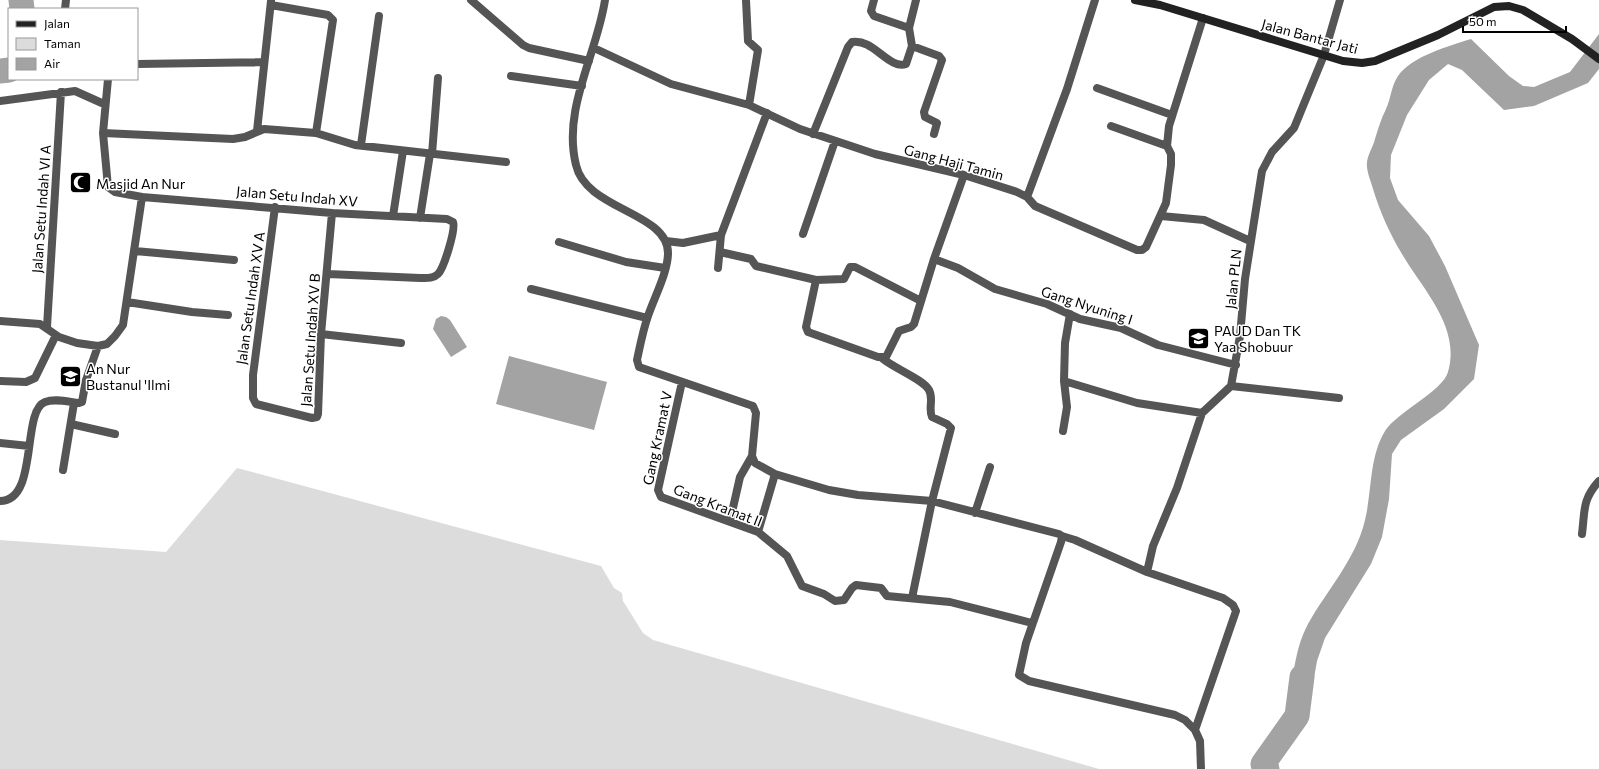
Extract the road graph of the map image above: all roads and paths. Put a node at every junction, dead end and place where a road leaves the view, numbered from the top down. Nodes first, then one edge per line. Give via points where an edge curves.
1 (471, 0) edge
2 (605, 0) edge
3 (746, 0) edge
4 (874, 0) edge
5 (916, 0) edge
6 (1095, 0) edge
7 (1135, 0) edge
8 (1340, 0) edge
9 (271, 3) edge
10 (1160, 3) edge
11 (379, 16) dead end
12 (1203, 18) junction
13 (909, 28) junction
14 (912, 46) junction
15 (594, 48) junction
16 (1324, 55) junction
17 (1599, 59) edge
18 (589, 61) junction
19 (264, 62) junction
20 (138, 64) edge
21 (511, 76) dead end
22 (438, 78) dead end
23 (108, 80) edge
24 (582, 86) junction
25 (1097, 88) dead end
26 (61, 92) junction
27 (0, 101) edge
28 (104, 104) junction
29 (749, 105) junction
30 (767, 113) junction
31 (1172, 115) junction
32 (1111, 126) dead end
33 (257, 131) junction
34 (316, 133) junction
35 (103, 134) junction
36 (813, 134) junction
37 (934, 134) dead end
38 (835, 142) junction
39 (361, 145) junction
40 (1168, 146) junction
41 (403, 151) junction
42 (431, 154) junction
43 (506, 162) dead end
44 (964, 175) junction
45 (142, 197) junction
46 (1027, 197) junction
47 (275, 207) junction
48 (332, 213) junction
49 (393, 216) junction
50 (1161, 216) junction
51 (420, 218) junction
52 (803, 234) dead end
53 (721, 235) junction
54 (666, 241) junction
55 (1250, 241) junction
56 (560, 242) dead end
57 (135, 251) junction
58 (720, 252) junction
59 (934, 259) junction
60 (234, 260) dead end
61 (665, 268) junction
62 (718, 268) dead end
63 (328, 274) junction
64 (816, 280) junction
65 (531, 290) dead end
66 (921, 301) junction
67 (127, 302) junction
68 (1070, 314) junction
69 (228, 315) dead end
70 (647, 318) junction
71 (0, 321) edge
72 (51, 331) junction
73 (321, 334) junction
74 (401, 343) dead end
75 (98, 346) junction
76 (882, 358) junction
77 (1236, 365) junction
78 (1064, 380) junction
79 (0, 381) edge
80 (682, 382) junction
81 (1231, 386) junction
82 (253, 392) joint
83 (1339, 398) dead end
84 (74, 403) junction
85 (1202, 413) junction
86 (71, 424) junction
87 (1063, 431) dead end
88 (115, 434) dead end
89 (0, 443) edge
90 (29, 446) junction
91 (752, 456) junction
92 (990, 467) dead end
93 (63, 470) dead end
94 (775, 474) junction
95 (1599, 481) edge
96 (661, 497) joint
97 (3, 501) edge
98 (932, 501) junction
99 (975, 513) junction
100 (730, 521) junction
101 (758, 532) junction
102 (1582, 534) dead end
103 (1062, 536) junction
104 (1148, 572) junction
105 (912, 598) junction
106 (1032, 624) junction
107 (1195, 730) junction
108 (1201, 769) edge

1 - 18 street via 523,45
2 - 15 street
3 - 29 street via 748,41 758,52
4 - 13 street via 871,11 874,16
5 - 13 street
6 - 46 street via 1067,89
7 - 10 street, Jalan Bantar Jati
8 - 16 street, Jalan PLN
9 - 19 street
9 - 34 street via 328,15 333,20
10 - 12 street, Jalan Bantar Jati
11 - 39 street
12 - 16 street, Jalan Bantar Jati
12 - 31 street, Gang Haji Tamin
13 - 14 street
14 - 36 street via 908,62 900,65 890,61 878,50 858,42 850,44
14 - 37 street via 940,56 942,60 924,112 925,117 936,121
15 - 18 street
15 - 29 street, Gang Haji Tamin via 671,84
16 - 17 street, Jalan Bantar Jati via 1352,62 1375,61 1438,35 1494,7 1509,6 1523,10
16 - 55 street, Jalan PLN via 1294,128 1272,152 1262,171
18 - 24 street
19 - 20 street
19 - 33 street
21 - 24 street
22 - 42 street
23 - 28 street
24 - 54 street via 573,136 576,167 582,180 601,197 656,229
25 - 31 street
26 - 27 street
26 - 28 street via 78,91
26 - 72 street, Jalan Setu Indah VI A
28 - 35 street
29 - 30 street, Gang Haji Tamin
30 - 36 street, Gang Haji Tamin
30 - 53 street
31 - 40 street, Gang Haji Tamin
32 - 40 street
33 - 34 street via 270,129
33 - 35 street via 233,139
34 - 39 street
35 - 45 street, Jalan Setu Indah XV via 108,187 115,192
36 - 38 street, Gang Haji Tamin
38 - 44 street, Gang Haji Tamin via 889,159
38 - 52 street
39 - 41 street
40 - 50 street, Gang Haji Tamin via 1171,164 1166,203
41 - 42 street
41 - 49 street
42 - 43 street
42 - 51 street
44 - 46 street, Gang Haji Tamin
44 - 59 street
45 - 47 street, Jalan Setu Indah XV
45 - 57 street
46 - 50 street, Gang Haji Tamin via 1035,206 1137,250 1146,247
47 - 48 street, Jalan Setu Indah XV
47 - 82 street, Jalan Setu Indah XV A via 253,375
48 - 49 street, Jalan Setu Indah XV
48 - 63 street, Jalan Setu Indah XV B
49 - 51 street, Jalan Setu Indah XV
50 - 55 street via 1204,220
51 - 63 street, Jalan Setu Indah XV via 453,222 454,228 442,269 436,276 420,278
53 - 54 street via 683,243
53 - 58 street
54 - 61 street via 668,252
55 - 77 street, Jalan PLN
56 - 61 street via 626,262
57 - 60 street
57 - 67 street
58 - 62 street
58 - 64 street via 751,259 756,266
59 - 66 street
59 - 68 street, Gang Nyuning I via 958,268 995,289 1047,304
61 - 70 street
63 - 73 street, Jalan Setu Indah XV B
64 - 66 street via 844,280 850,268 855,267
64 - 76 street via 806,327 808,332
65 - 70 street
66 - 76 street via 913,326 899,330 888,356
67 - 69 street
67 - 75 street via 125,318 119,331 107,344
68 - 77 street, Gang Nyuning I via 1121,328 1158,345
68 - 78 street via 1065,343
70 - 80 street via 637,364 643,369
71 - 72 street via 36,324
72 - 75 street via 77,343
72 - 79 street via 34,378 20,383
73 - 74 street
73 - 82 street, Jalan Setu Indah XV B via 317,417 312,418 256,404
75 - 84 street via 86,380 84,398 79,403
76 - 98 street via 923,383 932,398 932,417 950,428
77 - 81 street, Jalan PLN
78 - 85 street via 1137,403
78 - 87 street via 1067,407
80 - 91 street via 753,406 756,413
80 - 96 street, Gang Kramat V via 658,490
81 - 83 street
81 - 85 street
84 - 86 street
84 - 90 street via 44,402 36,416
85 - 104 street via 1177,488 1153,546
86 - 88 street
86 - 93 street
89 - 90 street
90 - 97 street via 21,488 13,498
91 - 94 street via 755,463
91 - 100 street via 740,477
92 - 99 street
94 - 98 street via 843,493
94 - 101 street
95 - 102 street via 1589,492 1586,500
96 - 100 street, Gang Kramat II
98 - 99 street
98 - 105 street
99 - 103 street
100 - 101 street, Gang Kramat II
101 - 105 street, Gang Kramat II via 787,556 802,586 836,601 844,600 856,585 881,588 887,596
103 - 104 street
103 - 106 street
104 - 107 street via 1223,598 1233,605 1235,610
105 - 106 street, Gang Kramat II via 950,602
106 - 107 street via 1020,663 1020,677 1175,715
107 - 108 street via 1200,741

